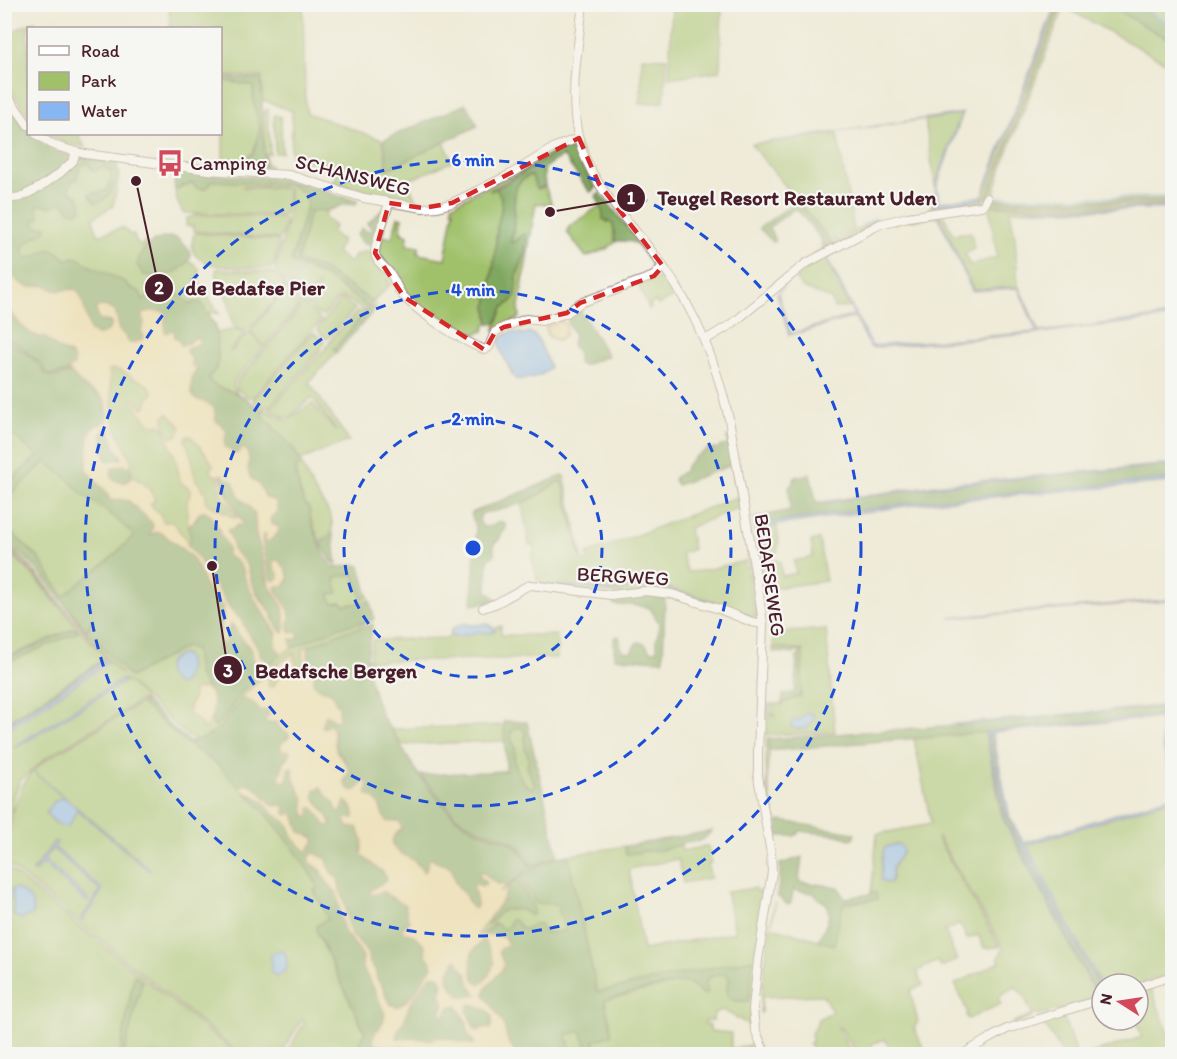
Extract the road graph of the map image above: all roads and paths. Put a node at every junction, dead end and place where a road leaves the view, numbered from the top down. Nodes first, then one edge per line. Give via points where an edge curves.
1 (583, 4) edge
2 (4, 91) edge
3 (27, 124) edge
4 (38, 135) edge
5 (579, 138) junction
6 (76, 152) junction
7 (987, 198) dead end
8 (7, 199) dead end
9 (389, 203) junction
10 (663, 266) junction
11 (705, 340) junction
12 (483, 608) dead end
13 (763, 624) junction
14 (1173, 976) edge
15 (1150, 983) edge
16 (1090, 1003) edge
17 (765, 1054) edge
18 (963, 1054) edge

1 - 5 street, BEDAFSEWEG via 574,93
2 - 3 street
4 - 6 street, SCHANSWEG
5 - 9 street, SCHANSWEG via 452,203 432,208
5 - 10 street, BEDAFSEWEG via 599,184
6 - 8 street via 73,161 40,187
6 - 9 street, SCHANSWEG via 208,170 288,175
7 - 11 street via 981,206 891,220 867,231 805,264 732,324
9 - 10 street via 376,258 404,297 454,334 485,350 495,332 504,327 526,319 542,321 567,313 580,303 654,276
10 - 11 street, BEDAFSEWEG
11 - 13 street, BEDAFSEWEG via 729,419
12 - 13 street, BERGWEG via 531,585 611,595 645,591 679,596
13 - 17 street, BEDAFSEWEG via 758,776 772,872 753,1009 755,1029
14 - 15 street
16 - 18 street via 1007,1029

